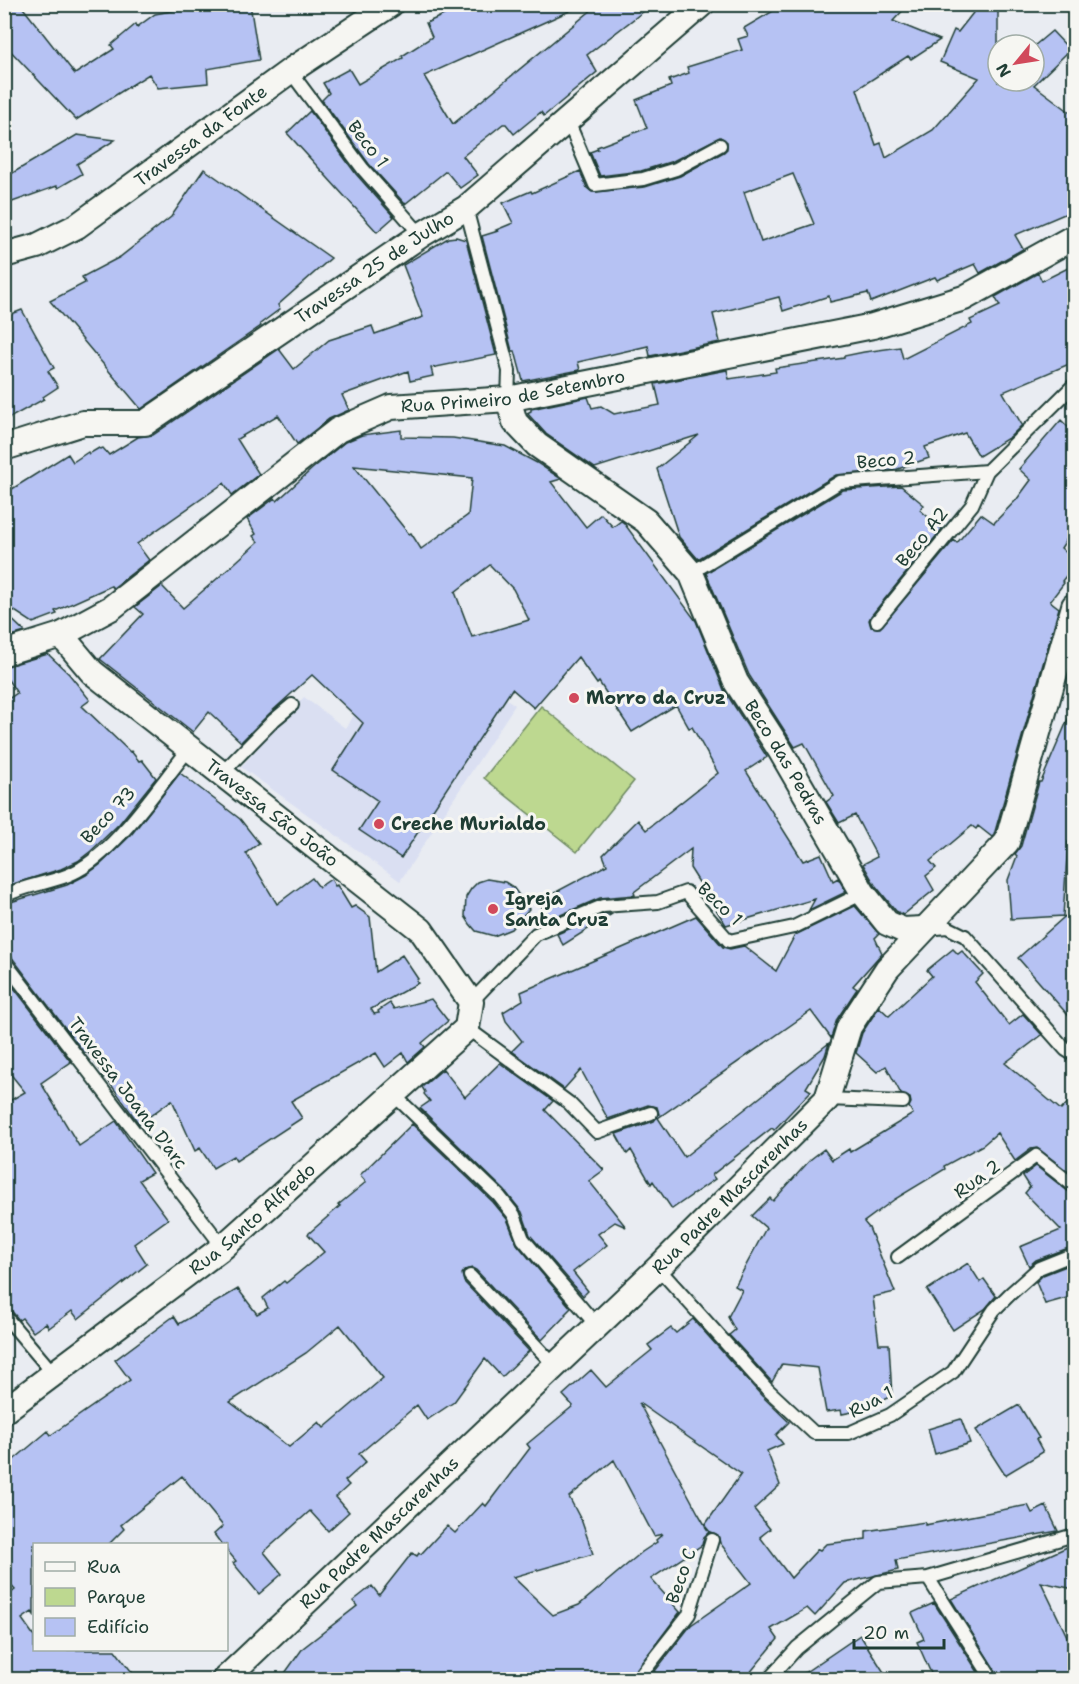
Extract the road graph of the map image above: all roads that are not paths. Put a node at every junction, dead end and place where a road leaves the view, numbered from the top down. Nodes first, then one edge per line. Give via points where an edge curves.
1 (391, 4) edge
2 (702, 4) edge
3 (290, 71) junction
4 (568, 121) junction
5 (720, 145) dead end
6 (466, 208) junction
7 (421, 235) junction
8 (1074, 237) edge
9 (4, 255) edge
10 (1074, 385) edge
11 (508, 399) junction
12 (4, 448) edge
13 (987, 471) junction
14 (691, 573) junction
15 (1074, 606) edge
16 (877, 621) dead end
17 (61, 635) junction
18 (4, 653) edge
19 (1068, 654) edge
20 (292, 705) dead end
21 (189, 749) junction
22 (221, 774) junction
23 (863, 893) junction
24 (4, 896) edge
25 (923, 929) junction
26 (4, 961) edge
27 (471, 1002) junction
28 (467, 1028) junction
29 (1074, 1055) edge
30 (393, 1094) junction
31 (827, 1099) junction
32 (903, 1102) dead end
33 (651, 1113) dead end
34 (1074, 1186) edge
35 (222, 1247) junction
36 (1074, 1254) edge
37 (898, 1257) dead end
38 (658, 1268) junction
39 (470, 1276) dead end
40 (4, 1316) edge
41 (597, 1326) junction
42 (555, 1366) junction
43 (53, 1373) junction
44 (4, 1411) edge
45 (1074, 1535) edge
46 (712, 1540) dead end
47 (928, 1578) junction
48 (224, 1680) edge
49 (637, 1680) edge
50 (768, 1680) edge
51 (993, 1680) edge

1 - 3 street, Travessa da Fonte
2 - 4 street, Travessa 25 de Julho
3 - 7 lane, Beco 1 via 363,169
3 - 9 street, Travessa da Fonte via 77,226 37,246
4 - 5 lane via 595,185 643,179 676,169
4 - 6 street, Travessa 25 de Julho
6 - 7 street, Travessa 25 de Julho
6 - 11 lane via 509,371
7 - 12 street, Travessa 25 de Julho via 145,423 83,423
8 - 11 street, Rua Primeiro de Setembro via 964,298 873,326
10 - 13 lane
11 - 14 street, Beco das Pedras via 514,422 537,445 645,521
11 - 17 street, Rua Primeiro de Setembro via 391,407 338,430 111,608
13 - 14 lane, Beco 2 via 840,482
13 - 16 lane, Beco A2 via 972,505
14 - 23 street, Beco das Pedras via 736,682
15 - 19 street, Rua Padre Mascarenhas
17 - 18 street, Rua Primeiro de Setembro
17 - 21 street, Travessa São João via 92,672
19 - 25 street, Rua Padre Mascarenhas via 1007,842
20 - 22 lane
21 - 22 street, Travessa São João
21 - 24 lane, Beco 73 via 117,838 83,868
22 - 27 street, Travessa São João via 421,930
23 - 25 street, Beco das Pedras via 887,923 903,930
23 - 27 lane, Beco 1 via 794,927 729,941 686,892 658,902 603,906 536,934
25 - 29 lane, Beco das Pedras via 947,927 965,936
25 - 31 street, Rua Padre Mascarenhas via 887,969 849,1027
26 - 35 lane, Travessa Joana D'arc
27 - 28 street
28 - 30 street, Rua Santo Alfredo
28 - 33 lane via 569,1103 597,1132
30 - 35 street, Rua Santo Alfredo
30 - 41 lane via 499,1196 514,1215 523,1239
31 - 32 lane
31 - 38 street, Rua Padre Mascarenhas
34 - 37 lane, Rua 2 via 1036,1156
35 - 43 street, Rua Santo Alfredo
36 - 38 lane, Rua 1 via 1039,1268 1010,1294 994,1310 953,1372 890,1415 849,1433 814,1433 767,1389
38 - 41 street, Rua Padre Mascarenhas
39 - 42 lane
40 - 43 lane
41 - 42 street, Rua Padre Mascarenhas
42 - 48 street, Rua Padre Mascarenhas
43 - 44 street, Rua Santo Alfredo
45 - 47 lane
46 - 49 lane, Beco C via 689,1614
47 - 50 lane via 878,1582 797,1648
47 - 51 lane

